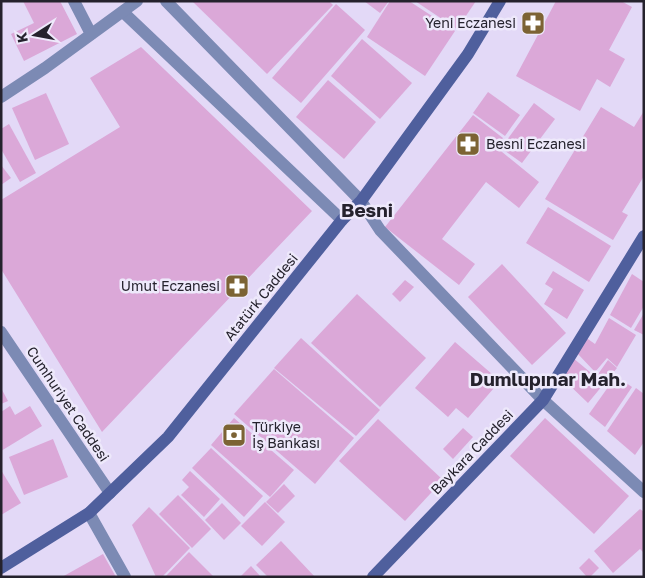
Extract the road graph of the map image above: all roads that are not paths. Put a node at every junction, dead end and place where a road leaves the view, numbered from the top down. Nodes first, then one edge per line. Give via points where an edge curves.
1 (74, 1) edge
2 (137, 1) edge
3 (166, 1) edge
4 (500, 1) edge
5 (123, 12) junction
6 (91, 34) junction
7 (1, 97) edge
8 (361, 201) junction
9 (342, 220) junction
10 (644, 236) edge
11 (1, 332) edge
12 (544, 400) junction
13 (644, 492) edge
14 (110, 493) junction
15 (89, 513) junction
16 (1, 568) edge
17 (125, 577) edge
18 (373, 577) edge

1 - 6 street
2 - 5 street
3 - 8 street
4 - 8 main road, Atatürk Caddesi via 468,54
5 - 6 street
5 - 9 street
6 - 7 street
8 - 9 main road, Atatürk Caddesi
8 - 12 street via 380,230
9 - 14 main road, Atatürk Caddesi via 168,437
10 - 12 main road, Baykara Caddesi
11 - 14 street, Cumhuriyet Caddesi
12 - 13 street
12 - 18 main road, Baykara Caddesi
14 - 15 main road, Atatürk Caddesi
15 - 16 main road, Atatürk Caddesi
15 - 17 street

